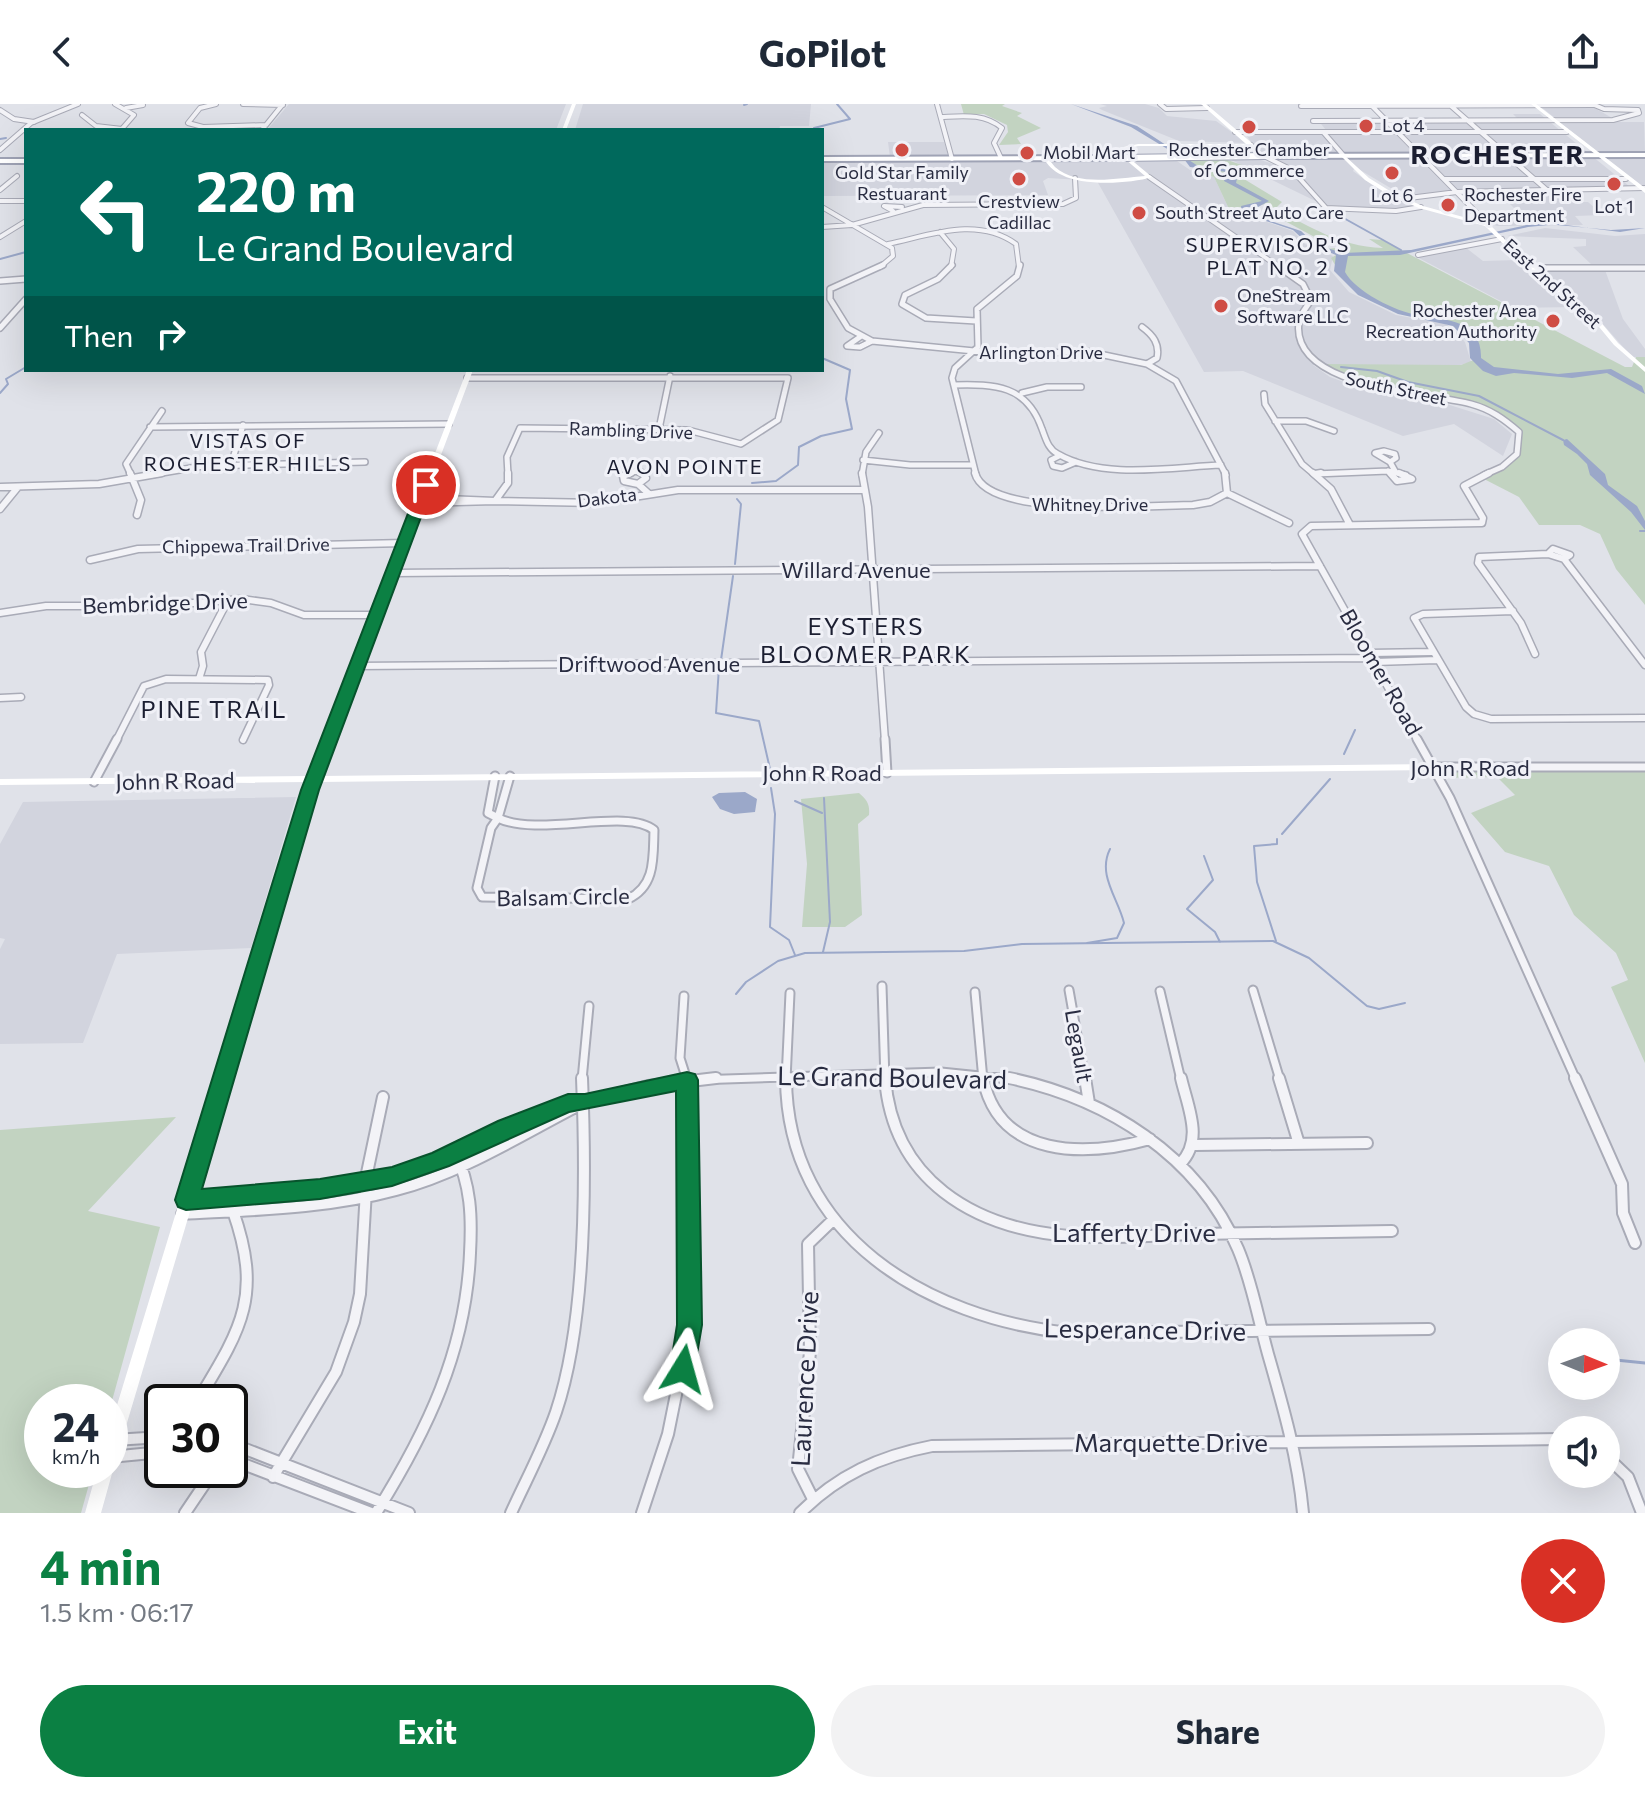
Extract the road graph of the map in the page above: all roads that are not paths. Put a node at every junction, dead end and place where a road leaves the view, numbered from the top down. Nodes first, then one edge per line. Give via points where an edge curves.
1 (66, 104) edge
2 (115, 104) edge
3 (216, 104) edge
4 (243, 104) edge
5 (283, 104) edge
6 (574, 104) edge
7 (937, 104) edge
8 (1160, 104) edge
9 (1592, 104) edge
10 (1630, 104) edge
11 (75, 105) edge
12 (143, 105) edge
13 (1300, 105) edge
14 (1370, 105) edge
15 (1450, 105) edge
16 (1534, 105) edge
17 (1205, 106) edge
18 (126, 108) junction
19 (0, 110) edge
20 (1638, 110) junction
21 (82, 115) dead end
22 (941, 117) junction
23 (1386, 120) junction
24 (1467, 120) junction
25 (1553, 120) junction
26 (1313, 121) junction
27 (34, 122) junction
28 (266, 124) junction
29 (26, 128) edge
30 (113, 128) edge
31 (122, 128) edge
32 (263, 128) edge
33 (565, 128) edge
34 (24, 130) edge
35 (1235, 132) junction
36 (1324, 132) junction
37 (1398, 132) junction
38 (1481, 132) junction
39 (1567, 132) junction
40 (18, 134) junction
41 (24, 134) edge
42 (1251, 145) junction
43 (0, 150) edge
44 (1506, 155) junction
45 (1596, 155) junction
46 (1645, 155) edge
47 (1344, 156) junction
48 (1420, 156) junction
49 (1001, 158) junction
50 (1045, 158) junction
51 (824, 159) edge
52 (952, 159) junction
53 (0, 161) edge
54 (24, 161) edge
55 (17, 176) dead end
56 (1149, 177) junction
57 (1075, 178) junction
58 (1444, 179) junction
59 (1534, 179) junction
60 (1626, 179) junction
61 (1, 188) edge
62 (1643, 189) edge
63 (1548, 191) junction
64 (1457, 192) junction
65 (1401, 199) junction
66 (0, 201) edge
67 (24, 201) edge
68 (1421, 207) junction
69 (824, 208) edge
70 (905, 208) junction
71 (893, 211) junction
72 (1469, 217) junction
73 (24, 222) edge
74 (852, 225) junction
75 (824, 227) edge
76 (940, 232) junction
77 (0, 237) edge
78 (1502, 239) junction
79 (888, 244) junction
80 (1418, 255) dead end
81 (1531, 268) junction
82 (1645, 268) edge
83 (24, 279) edge
84 (0, 281) edge
85 (24, 301) edge
86 (976, 321) junction
87 (1142, 327) dead end
88 (0, 328) edge
89 (860, 337) junction
90 (872, 341) junction
91 (972, 353) junction
92 (1147, 364) junction
93 (1645, 370) edge
94 (468, 374) edge
95 (670, 376) junction
96 (954, 385) junction
97 (1081, 387) dead end
98 (1022, 393) junction
99 (1264, 394) dead end
100 (162, 411) dead end
101 (1275, 421) junction
102 (449, 424) junction
103 (1512, 424) joint
104 (243, 425) junction
105 (150, 427) junction
106 (659, 429) junction
107 (1334, 431) dead end
108 (879, 433) dead end
109 (1059, 456) junction
110 (863, 460) junction
111 (365, 462) dead end
112 (1077, 462) junction
113 (1390, 462) dead end
114 (231, 465) junction
115 (973, 465) junction
116 (1221, 465) junction
117 (1388, 471) junction
118 (1395, 471) junction
119 (1315, 474) junction
120 (132, 478) junction
121 (638, 484) dead end
122 (0, 487) edge
123 (18, 487) junction
124 (864, 490) junction
125 (648, 493) junction
126 (1227, 493) junction
127 (420, 500) junction
128 (495, 501) junction
129 (0, 509) edge
130 (137, 515) dead end
131 (1289, 523) dead end
132 (1350, 525) junction
133 (404, 543) junction
134 (90, 560) dead end
135 (1320, 566) junction
136 (872, 570) junction
137 (393, 573) junction
138 (228, 600) junction
139 (1513, 611) junction
140 (0, 613) edge
141 (377, 615) junction
142 (1432, 652) junction
143 (1535, 654) dead end
144 (1373, 658) junction
145 (1437, 660) junction
146 (878, 663) junction
147 (1645, 665) edge
148 (357, 666) junction
149 (199, 679) junction
150 (21, 697) dead end
151 (0, 698) edge
152 (1645, 718) edge
153 (243, 740) dead end
154 (1435, 767) junction
155 (1645, 767) edge
156 (887, 773) junction
157 (495, 776) junction
158 (510, 776) junction
159 (314, 779) junction
160 (0, 782) edge
161 (94, 782) junction
162 (495, 819) junction
163 (882, 986) dead end
164 (1069, 990) dead end
165 (1253, 990) dead end
166 (1160, 991) dead end
167 (975, 992) dead end
168 (790, 993) dead end
169 (684, 996) dead end
170 (589, 1006) dead end
171 (887, 1074) junction
172 (788, 1075) junction
173 (985, 1075) junction
174 (687, 1080) junction
175 (383, 1097) dead end
176 (585, 1102) junction
177 (1089, 1103) junction
178 (1150, 1139) junction
179 (1367, 1143) dead end
180 (1299, 1144) junction
181 (1195, 1145) junction
182 (455, 1152) junction
183 (1180, 1164) junction
184 (462, 1165) junction
185 (368, 1182) junction
186 (366, 1196) junction
187 (186, 1200) junction
188 (233, 1211) junction
189 (182, 1214) junction
190 (834, 1219) junction
191 (1392, 1231) dead end
192 (1230, 1233) junction
193 (1635, 1243) dead end
194 (1429, 1329) dead end
195 (1262, 1331) junction
196 (208, 1384) edge
197 (128, 1393) edge
198 (1548, 1439) edge
199 (1291, 1442) junction
200 (248, 1450) edge
201 (281, 1464) junction
202 (248, 1467) edge
203 (1620, 1469) edge
204 (273, 1477) junction
205 (100, 1488) edge
206 (202, 1488) edge
207 (813, 1499) junction
208 (377, 1510) edge
209 (93, 1513) edge
210 (185, 1513) edge
211 (409, 1513) edge
212 (511, 1513) edge
213 (642, 1513) edge
214 (800, 1513) edge
215 (1303, 1513) edge
216 (1642, 1513) edge

1 - 11 street
2 - 18 street
3 - 28 street via 200,108 188,123
4 - 5 street
5 - 28 street
6 - 33 street
7 - 22 street
8 - 17 street via 1166,109
9 - 16 street
9 - 20 street
10 - 20 street
11 - 27 street
12 - 18 street
13 - 14 street
13 - 26 street
14 - 15 street
14 - 23 street
15 - 16 street
15 - 24 street
16 - 25 street
17 - 35 street
18 - 31 street via 134,117
19 - 27 street
20 - 25 street via 1616,120
21 - 30 street via 96,126
22 - 49 street via 991,120 1002,128 994,143
22 - 52 street
23 - 24 street
23 - 26 street
23 - 37 street
24 - 25 street
24 - 38 street
25 - 39 street
26 - 36 street
27 - 29 street
28 - 32 street
34 - 40 street
35 - 36 street
35 - 42 street
36 - 37 street
36 - 47 street
37 - 38 street
37 - 48 street
38 - 39 street
38 - 44 street
39 - 45 street
40 - 41 street
40 - 43 street
42 - 56 street via 1152,145 1120,151
42 - 68 street via 1260,158 1292,169 1326,208
44 - 45 main road
44 - 48 main road
44 - 59 street
45 - 46 main road
45 - 60 street
47 - 48 main road
47 - 50 main road, bridge
47 - 65 street, East 2nd Street via 1367,179
48 - 58 street
49 - 50 main road
49 - 52 main road
50 - 57 street via 1053,171
51 - 52 main road
53 - 54 main road
55 - 61 street
56 - 57 street
56 - 103 street, South Street via 1303,284 1311,300 1299,320 1301,337 1326,370 1354,382 1462,403
57 - 70 street via 1076,198 1063,204
58 - 59 street
58 - 64 street
59 - 60 street
59 - 63 street
60 - 62 street
62 - 63 street
63 - 64 street
64 - 65 street
64 - 72 street via 1476,212
65 - 68 street, East 2nd Street
66 - 67 street
68 - 72 street, East 2nd Street
69 - 74 street
70 - 71 street
70 - 71 street via 884,206
71 - 74 street
72 - 78 street, East 2nd Street
73 - 77 street
74 - 75 street
74 - 79 street
76 - 79 street
76 - 86 street via 988,231 1016,244 1017,276 979,305
76 - 86 street via 954,249 951,267 905,295 902,304 926,318
78 - 80 street
78 - 81 street, East 2nd Street
79 - 89 street, Arlington Drive via 893,252 888,262 841,280 829,292 848,328
81 - 82 street
81 - 93 street, East 2nd Street via 1591,314
83 - 84 street
85 - 88 street
86 - 91 street via 979,341
87 - 92 street via 1159,350
89 - 90 street, Arlington Drive
89 - 90 street, Arlington Drive via 847,346
90 - 91 street, Arlington Drive
91 - 92 street, Arlington Drive via 1085,351
91 - 96 street via 955,368
92 - 116 street, Arlington Drive via 1176,381
94 - 95 street
94 - 102 street
95 - 106 street
95 - 106 street, Rambling Drive via 788,378 784,411 779,421 741,444 688,430
96 - 98 street via 994,385
96 - 115 street, Whitney Drive
97 - 98 street
98 - 109 street via 1032,401 1048,446
99 - 101 street
100 - 105 street
101 - 107 street via 1306,421
101 - 119 street via 1302,464
102 - 104 street
102 - 127 street
103 - 132 street, Bloomer Road via 1520,439 1511,463 1464,486 1482,523
104 - 105 street
104 - 114 street
105 - 120 street via 128,457
106 - 128 street, Rambling Drive via 520,428 507,457 508,483
108 - 110 street
109 - 112 street
109 - 112 street via 1051,465 1062,468
110 - 115 street
110 - 124 street via 859,474
111 - 114 street
112 - 116 street
113 - 118 street
114 - 120 street
115 - 126 street, Whitney Drive via 986,491 1023,504 1193,505
116 - 126 street, Arlington Drive via 1229,481
117 - 118 street
117 - 118 street via 1397,481 1412,479
117 - 119 street
119 - 132 street via 1331,489
120 - 123 street
120 - 130 street via 141,500
121 - 125 street
122 - 123 street
123 - 129 street
124 - 125 street, Dakota
124 - 136 street
125 - 128 street, Dakota via 596,503
126 - 131 street
127 - 128 street, Dakota
127 - 133 street
132 - 135 street, Bloomer Road via 1303,530
133 - 134 street, Chippewa Trail Drive via 138,549
133 - 137 street
135 - 136 street, Willard Avenue
135 - 144 street, Bloomer Road
136 - 137 street, Willard Avenue
136 - 146 street
137 - 141 street
138 - 140 street, Bembridge Drive via 46,606
138 - 141 street, Bembridge Drive via 257,599 304,615
138 - 149 street via 201,652
139 - 142 street via 1417,615 1414,623
139 - 143 street
139 - 147 street via 1479,558 1548,554 1564,559
141 - 148 street
142 - 144 street
142 - 145 street
144 - 145 street
144 - 146 street, Driftwood Avenue
144 - 154 street, Bloomer Road
145 - 152 street via 1466,707 1480,717
146 - 148 street, Driftwood Avenue
146 - 156 street
148 - 159 street
149 - 153 street via 268,680
149 - 161 street via 144,686
150 - 151 street
154 - 155 street, John R Road
154 - 156 street, John R Road
154 - 193 street, Bloomer Road via 1622,1184 1623,1213
156 - 158 street, John R Road
157 - 158 street, John R Road
157 - 159 street, John R Road
157 - 162 street, Balsam Circle via 488,813
158 - 162 street, Balsam Circle via 502,812
159 - 161 street, John R Road
159 - 187 street
160 - 161 street, John R Road
162 - 162 street, Balsam Circle via 648,825 654,830 649,885 642,895 628,899 482,897 477,888
163 - 171 street, Lafferty Drive
164 - 177 street, Legault
165 - 180 street
166 - 181 street
167 - 173 street
168 - 172 street, Lesperance Drive
169 - 174 street via 680,1058
170 - 176 street via 582,1070
171 - 172 street, Le Grand Boulevard
171 - 173 street, Le Grand Boulevard
171 - 192 street, Lafferty Drive via 891,1120 906,1151 937,1187 985,1218 1071,1236
172 - 174 street, Le Grand Boulevard
172 - 190 street, Lesperance Drive via 795,1146
173 - 177 street, Le Grand Boulevard via 1051,1087
173 - 178 street via 989,1102 1001,1123 1030,1141 1065,1147 1122,1146
174 - 176 street, Le Grand Boulevard
174 - 213 street via 690,1325 671,1424
175 - 185 street
176 - 182 street, Le Grand Boulevard via 546,1110
176 - 184 street, Le Grand Boulevard
176 - 212 street via 580,1289 571,1353 545,1439
177 - 178 street, Le Grand Boulevard
178 - 183 street, Le Grand Boulevard
179 - 180 street
180 - 181 street
181 - 183 street
182 - 184 street
182 - 185 street, Le Grand Boulevard
183 - 192 street, Le Grand Boulevard
184 - 186 street, Le Grand Boulevard
184 - 208 street via 470,1184 471,1211 464,1326 441,1401
185 - 186 street
185 - 187 street, Le Grand Boulevard
186 - 188 street, Le Grand Boulevard via 315,1206
186 - 201 street via 354,1322 336,1372
187 - 189 street
188 - 189 street, Le Grand Boulevard
188 - 196 street via 248,1252 250,1287 236,1338
189 - 197 street
190 - 195 street, Lesperance Drive via 862,1250 908,1285 990,1319 1083,1333
190 - 207 street, Laurence Drive via 808,1244 810,1352 798,1469
191 - 192 street, Lafferty Drive
192 - 195 street, Le Grand Boulevard
194 - 195 street, Lesperance Drive
195 - 199 street, Le Grand Boulevard
198 - 199 street, Marquette Drive
199 - 207 street, Marquette Drive via 932,1446 872,1461
199 - 215 street, Le Grand Boulevard
200 - 201 street
201 - 204 street
201 - 208 street
202 - 204 street
203 - 216 street
204 - 208 street
205 - 209 street
206 - 210 street
207 - 214 street, Marquette Drive
208 - 211 street

